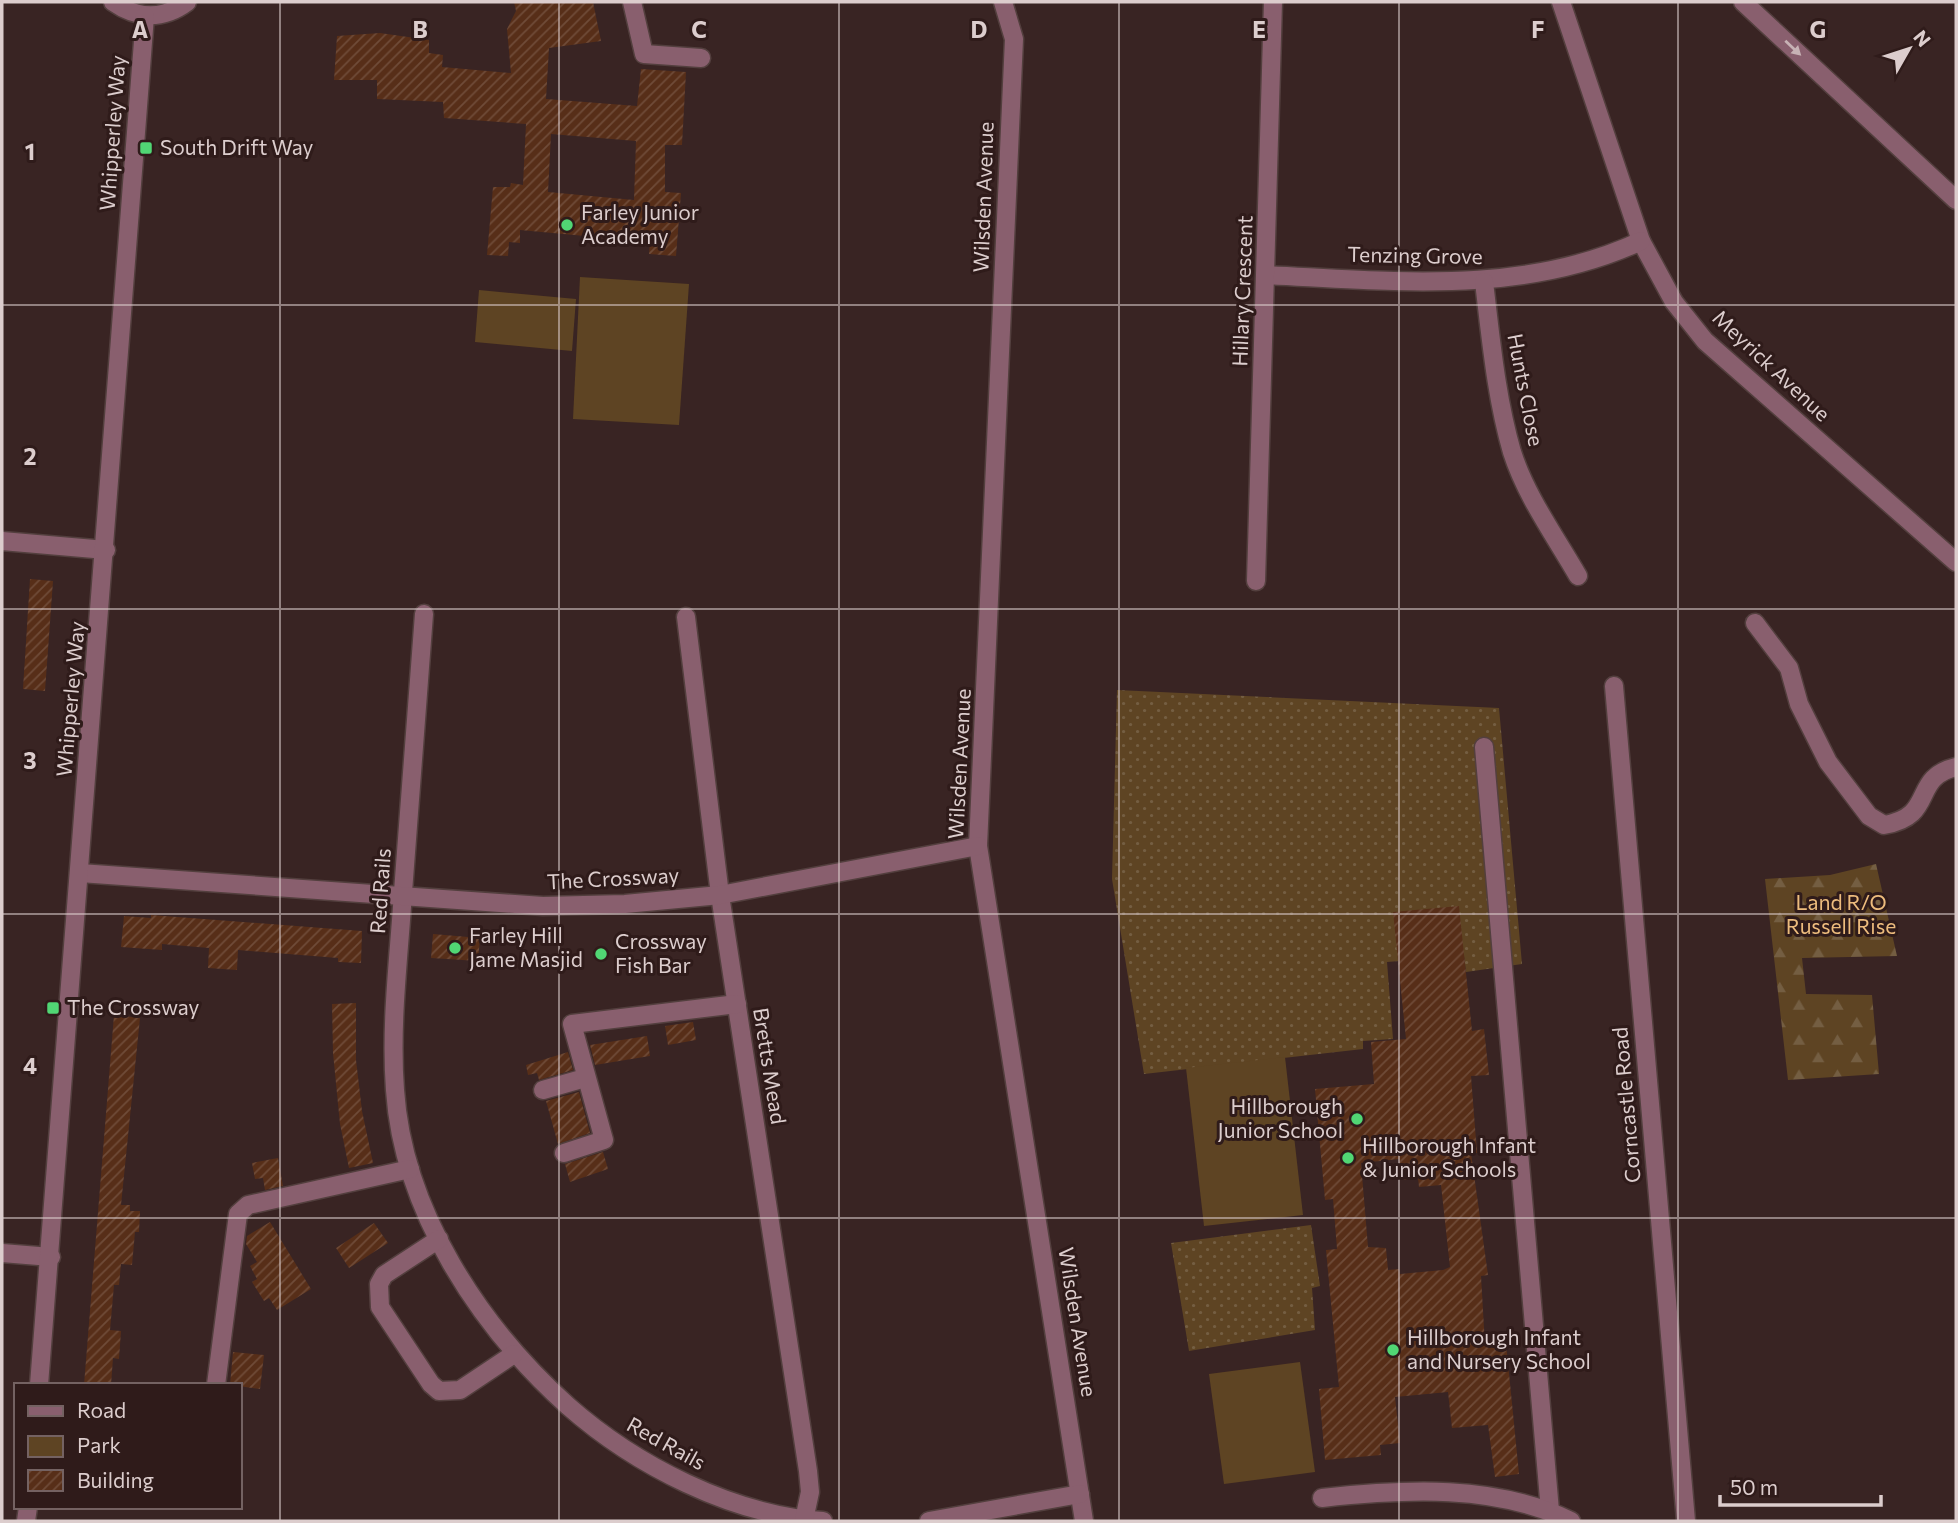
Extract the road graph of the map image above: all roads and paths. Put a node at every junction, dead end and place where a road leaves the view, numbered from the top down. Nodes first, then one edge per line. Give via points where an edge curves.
1 (113, 2) edge
2 (187, 2) edge
3 (632, 2) edge
4 (1003, 2) edge
5 (1273, 2) edge
6 (1560, 2) edge
7 (1743, 2) edge
8 (145, 16) junction
9 (701, 58) dead end
10 (1956, 200) edge
11 (1641, 241) junction
12 (1266, 275) junction
13 (1484, 282) junction
14 (2, 541) edge
15 (106, 550) junction
16 (1956, 562) edge
17 (1578, 576) dead end
18 (1256, 581) dead end
19 (424, 614) dead end
20 (687, 617) dead end
21 (1755, 623) dead end
22 (1614, 686) dead end
23 (1484, 747) dead end
24 (1956, 767) edge
25 (978, 846) junction
26 (80, 873) junction
27 (720, 895) junction
28 (403, 898) junction
29 (737, 1004) junction
30 (585, 1078) junction
31 (543, 1090) dead end
32 (564, 1153) dead end
33 (411, 1169) junction
34 (439, 1239) junction
35 (2, 1253) edge
36 (51, 1257) junction
37 (514, 1354) junction
38 (39, 1383) edge
39 (216, 1383) edge
40 (1080, 1494) junction
41 (1322, 1498) dead end
42 (1550, 1511) junction
43 (804, 1520) edge
44 (822, 1521) edge
45 (929, 1521) edge
46 (1084, 1521) edge
47 (1571, 1521) edge
48 (1686, 1521) edge

1 - 8 street
2 - 8 street via 161,15
3 - 9 street via 644,54
4 - 25 street, Wilsden Avenue via 1014,39
5 - 12 street, Hillary Crescent
6 - 11 street, Meyrick Avenue
7 -> 10 street
8 - 15 street, Whipperley Way
11 - 13 street, Tenzing Grove via 1609,256
11 - 16 street, Meyrick Avenue via 1674,302 1705,341
12 - 13 street, Tenzing Grove
12 - 18 street, Hillary Crescent
13 - 17 street, Hunts Close via 1497,389 1513,454
14 - 15 street
15 - 26 street, Whipperley Way
19 - 28 street, Red Rails
20 - 27 street, Bretts Mead
21 - 24 street via 1789,668 1799,704 1828,762 1869,816 1884,825 1902,822 1916,811 1928,781
22 - 48 street, Corncastle Road
23 - 42 street
25 - 27 street, The Crossway
25 - 40 street, Wilsden Avenue
26 - 28 street, The Crossway via 242,882
26 - 36 street, Whipperley Way
27 - 28 street, The Crossway via 543,906
27 - 29 street, Bretts Mead
28 - 33 street, Red Rails via 394,1020 395,1092
29 - 30 street via 572,1024
29 - 43 street, Bretts Mead via 808,1471 810,1492
30 - 31 street
30 - 32 street via 604,1140
33 - 34 street, Red Rails
33 - 39 street via 248,1205 238,1214
34 - 37 street, Red Rails via 481,1311
34 - 37 street via 384,1275 379,1284 380,1307 439,1391 460,1390
35 - 36 street
36 - 38 street, Whipperley Way
37 - 43 street, Red Rails via 625,1451 719,1497
40 - 45 street
40 - 46 street, Wilsden Avenue
41 - 42 street via 1386,1491 1476,1495
42 - 47 street
43 - 44 street, Red Rails

